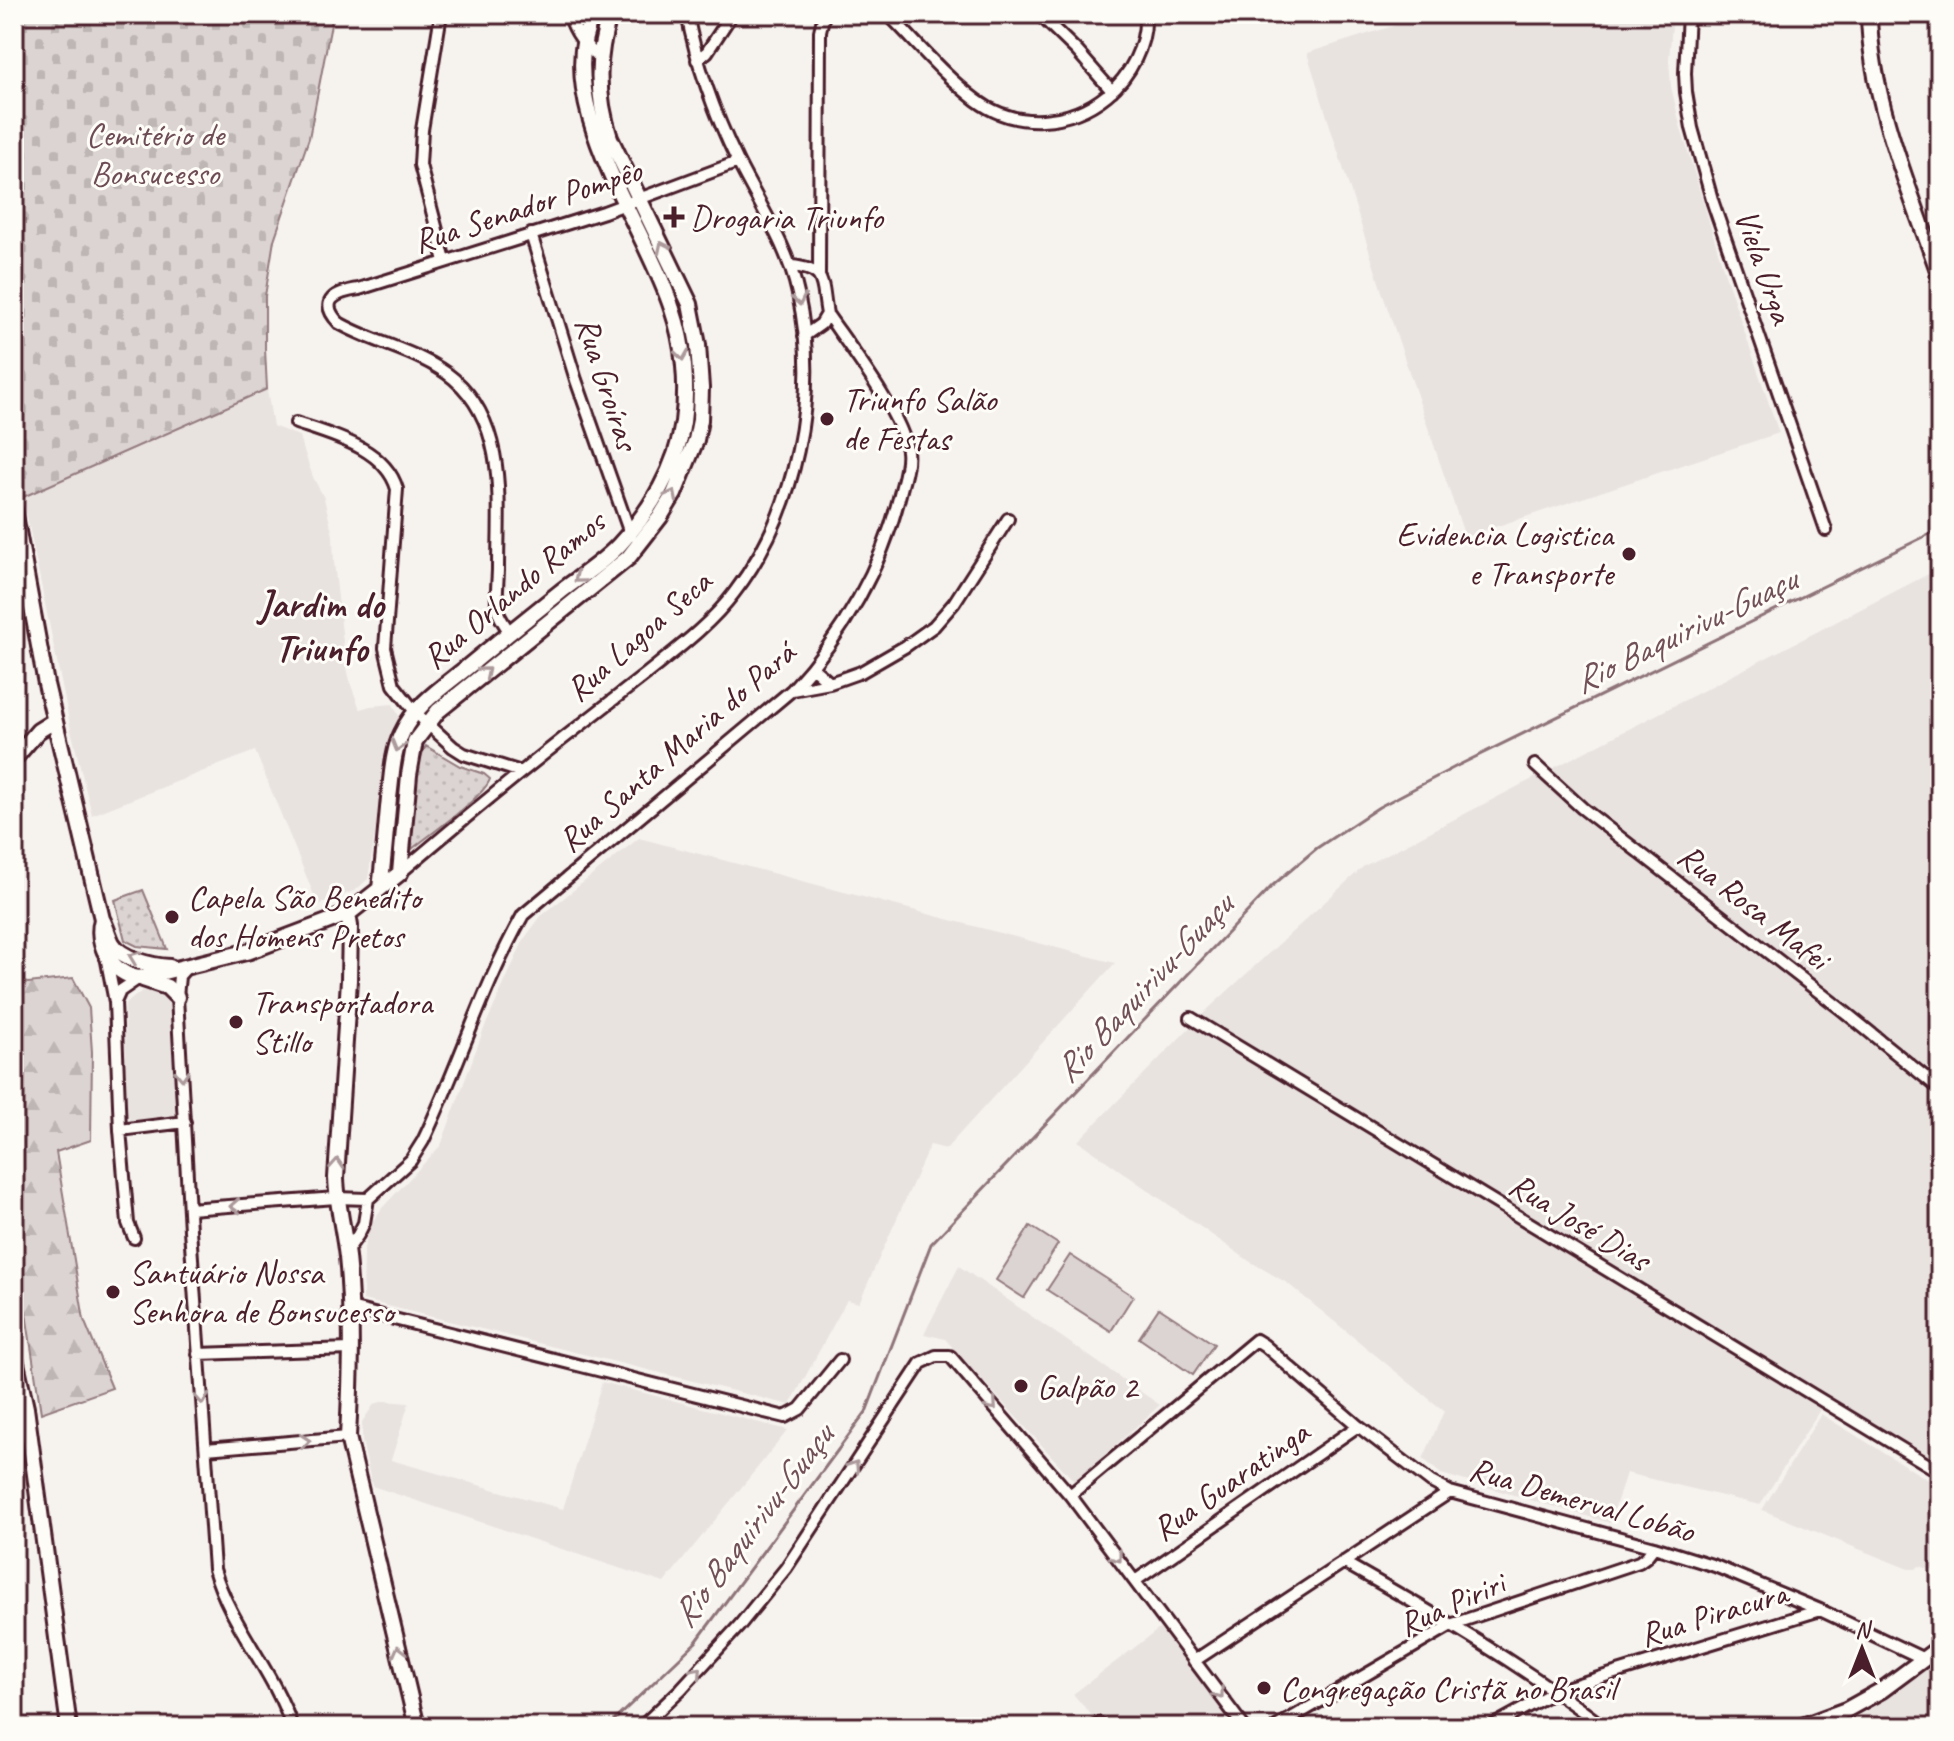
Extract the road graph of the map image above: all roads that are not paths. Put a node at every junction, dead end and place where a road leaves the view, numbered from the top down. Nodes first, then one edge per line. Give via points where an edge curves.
1 (441, 14) edge
2 (569, 14) edge
3 (610, 14) edge
4 (687, 14) edge
5 (732, 14) edge
6 (824, 14) edge
7 (888, 14) edge
8 (1039, 14) edge
9 (1145, 14) edge
10 (1688, 14) edge
11 (1869, 14) edge
12 (590, 16) edge
13 (604, 31) junction
14 (583, 43) junction
15 (600, 59) junction
16 (697, 60) junction
17 (1112, 91) junction
18 (738, 162) junction
19 (640, 199) junction
20 (624, 205) junction
21 (531, 234) junction
22 (445, 261) junction
23 (791, 266) junction
24 (819, 275) junction
25 (1940, 276) edge
26 (827, 314) junction
27 (804, 336) junction
28 (296, 423) dead end
29 (14, 510) edge
30 (1008, 519) dead end
31 (16, 528) edge
32 (1826, 530) dead end
33 (628, 533) junction
34 (639, 545) junction
35 (510, 633) junction
36 (813, 668) junction
37 (830, 683) junction
38 (792, 690) junction
39 (416, 713) junction
40 (54, 721) junction
41 (427, 724) junction
42 (14, 759) edge
43 (1535, 765) dead end
44 (521, 772) junction
45 (400, 873) junction
46 (380, 888) junction
47 (348, 914) junction
48 (102, 919) junction
49 (106, 954) junction
50 (186, 968) junction
51 (139, 978) junction
52 (177, 997) junction
53 (115, 1002) junction
54 (1191, 1018) dead end
55 (1940, 1089) edge
56 (185, 1122) junction
57 (120, 1130) junction
58 (336, 1198) junction
59 (368, 1199) junction
60 (189, 1209) junction
61 (134, 1238) dead end
62 (346, 1252) junction
63 (350, 1308) junction
64 (351, 1349) junction
65 (14, 1354) edge
66 (198, 1354) junction
67 (840, 1360) dead end
68 (1358, 1426) junction
69 (348, 1437) junction
70 (206, 1449) junction
71 (1940, 1472) edge
72 (1450, 1492) junction
73 (1070, 1495) junction
74 (1654, 1547) junction
75 (1343, 1562) junction
76 (1135, 1581) junction
77 (1820, 1610) junction
78 (1453, 1624) junction
79 (1940, 1647) edge
80 (1924, 1659) junction
81 (1194, 1661) junction
82 (1556, 1691) junction
83 (69, 1727) edge
84 (292, 1727) edge
85 (417, 1727) edge
86 (641, 1727) edge
87 (1244, 1727) edge
88 (1276, 1727) edge
89 (1490, 1727) edge
90 (1604, 1727) edge
91 (1800, 1727) edge

1 - 22 street via 420,165
2 - 14 street
3 - 13 street, Rua Orlando Ramos
4 - 16 street, Rua Lagoa Seca
5 - 16 street
6 - 24 street
7 - 17 street via 955,83 1006,116 1042,122 1068,117
8 - 17 street
9 - 17 street via 1139,50
10 - 32 street, Viela Urga via 1685,82 1692,128
11 - 25 street via 1871,53 1895,146
12 - 13 street
12 - 14 street, Rua Orlando Ramos
13 - 15 street, Rua Orlando Ramos
14 - 15 street
14 - 20 street, Rua Orlando Ramos via 585,94
15 - 19 street, Rua Orlando Ramos via 604,119
16 - 18 street, Rua Lagoa Seca
18 - 19 street, Rua Senador Pompêo
18 - 23 street, Rua Lagoa Seca
19 - 20 street, Rua Senador Pompêo
34 -> 19 street, Rua Orlando Ramos via 674,494 696,440 701,396 690,304
20 - 21 street, Rua Senador Pompêo
20 -> 33 street, Rua Orlando Ramos via 672,307 685,383 683,423 666,477
21 - 22 street, Rua Senador Pompêo
21 - 33 street, Rua Groíras
22 - 35 street, Rua Senador Pompêo via 340,292 332,298 330,311 339,323 451,377 480,410 498,475 497,611
23 - 24 street
23 -> 27 street, Rua Lagoa Seca
24 - 26 street
26 - 27 street
26 - 36 street, Rua Santa Maria do Pará via 882,396 908,452 884,544 848,616
27 - 44 street, Rua Lagoa Seca via 804,414 796,460 769,539 753,565 733,595 679,649
28 - 39 street via 341,438 375,458 393,478 397,489 385,648 394,685
29 - 31 street
30 - 37 street via 934,626 861,672
31 - 40 street
33 - 34 street, Rua Groíras
33 -> 35 street, Rua Orlando Ramos
41 -> 34 street, Rua Orlando Ramos
35 - 39 street, Rua Orlando Ramos
36 - 37 street
36 - 38 street, Rua Santa Maria do Pará
37 - 38 street
38 - 59 street, Rua Santa Maria do Pará via 523,915 479,1003 423,1141 411,1160
39 - 41 street
39 -> 46 street, Rua Orlando Ramos via 396,751
40 - 42 street
40 - 48 street
41 - 44 street via 464,754
41 - 45 street, Rua Orlando Ramos via 415,741 410,765
43 - 55 street, Rua Rosa Mafei via 1582,808
44 - 45 street, Rua Lagoa Seca
45 - 46 street, Rua Lagoa Seca
46 - 47 street, Rua Lagoa Seca
47 - 50 street, Rua Lagoa Seca via 250,951
58 -> 47 street
48 - 49 street via 99,929
50 -> 48 street via 125,956 113,946
49 - 51 street via 120,971
49 - 53 street
50 - 51 street, Rua Lagoa Seca
50 - 52 street via 179,976
51 - 52 street via 167,987
51 - 53 street via 120,991
52 -> 56 street
53 - 57 street
54 - 71 street, Rua José Dias
56 - 57 street
56 - 60 street
57 - 61 street via 128,1223
58 - 59 street
58 -> 60 street
58 - 62 street
59 - 62 street via 364,1223
60 - 66 street
62 - 63 street
63 - 64 street
63 - 67 street via 785,1417 800,1409
64 - 66 street
64 - 69 street
65 - 83 street
66 -> 70 street
68 - 72 street, Rua Demerval Lobão
68 - 73 street, Rua Demerval Lobão via 1256,1340
68 - 76 street, Rua Guaratinga
70 -> 69 street
85 -> 69 street
70 - 84 street via 218,1584
72 - 74 street, Rua Demerval Lobão
72 - 75 street
73 -> 76 street
86 -> 73 street via 776,1580 921,1363 950,1356
74 - 77 street, Rua Demerval Lobão
74 - 78 street, Rua Piriri via 1639,1562
75 - 78 street
75 - 81 street
76 - 81 street
77 - 80 street, Rua Demerval Lobão
77 - 82 street, Rua Piracura
78 - 82 street
78 - 88 street, Rua Piriri
79 - 80 street
80 - 91 street via 1846,1710
81 -> 87 street
82 - 89 street, Rua Piracura
82 - 90 street

